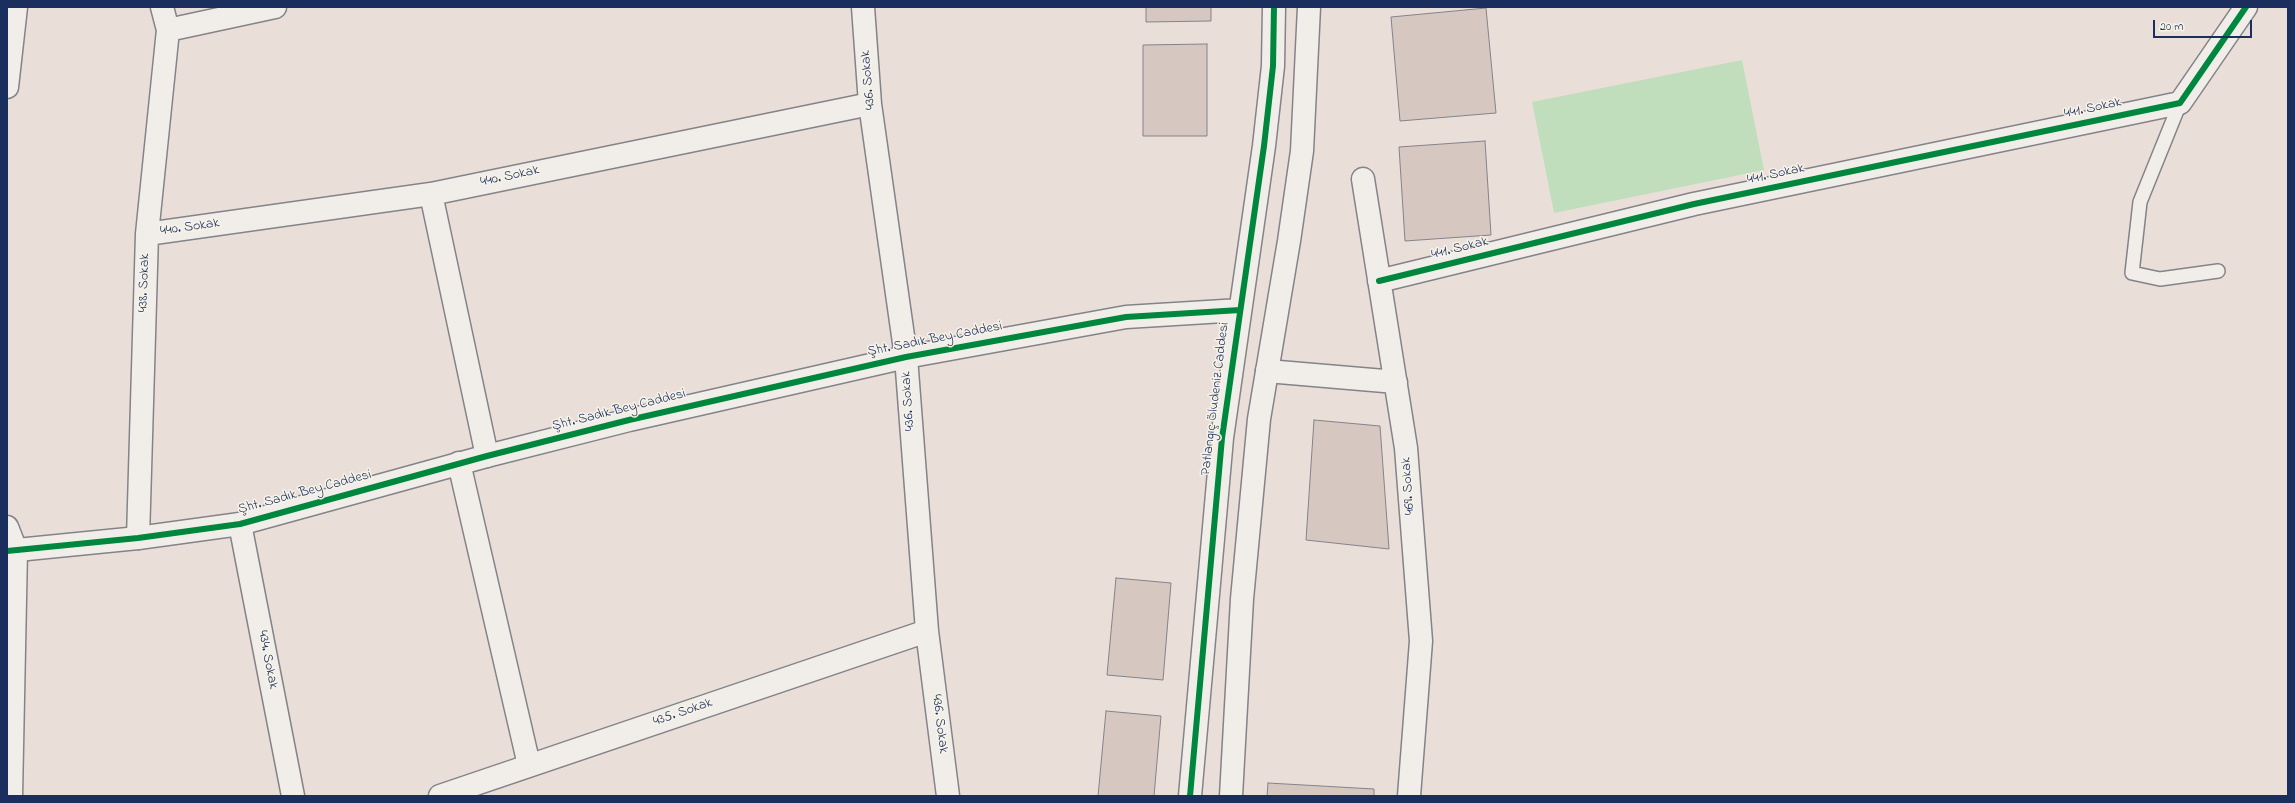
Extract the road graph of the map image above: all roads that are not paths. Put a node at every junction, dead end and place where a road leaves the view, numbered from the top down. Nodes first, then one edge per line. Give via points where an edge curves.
1 (16, 7) edge
2 (162, 7) edge
3 (275, 7) edge
4 (863, 7) edge
5 (1274, 7) edge
6 (1309, 7) edge
7 (2246, 7) edge
8 (168, 30) junction
9 (7, 87) edge
10 (2180, 103) junction
11 (870, 104) junction
12 (1363, 179) dead end
13 (432, 194) junction
14 (147, 234) junction
15 (2218, 271) dead end
16 (1380, 281) junction
17 (1240, 310) junction
18 (906, 357) junction
19 (1267, 371) junction
20 (1396, 382) junction
21 (487, 456) junction
22 (459, 463) junction
23 (240, 524) junction
24 (7, 527) edge
25 (138, 538) junction
26 (11, 551) edge
27 (927, 631) junction
28 (529, 765) junction
29 (11, 796) edge
30 (293, 796) edge
31 (440, 796) edge
32 (948, 796) edge
33 (1190, 796) edge
34 (1231, 796) edge
35 (1409, 796) edge

1 - 9 street
2 - 8 street, 438. Sokak
3 - 8 street
4 - 11 street, 436. Sokak
5 - 17 street, Patlangıç Öludeniz Caddesi via 1272,66 1264,146
6 - 19 street via 1302,151
7 - 10 street
8 - 14 street, 438. Sokak
10 - 15 lane via 2140,202 2132,273 2160,280
10 - 16 street, 441. Sokak via 1694,204
11 - 13 street, 440. Sokak
11 - 18 street, 436. Sokak
12 - 16 street, 469. Sokak
13 - 14 street, 440. Sokak
13 - 21 street
14 - 25 street, 438. Sokak
16 - 20 street, 469. Sokak
17 - 18 street, Şht. Sadık Bey Caddesi via 1126,318
17 - 33 street, Patlangıç Öludeniz Caddesi via 1222,438
18 - 21 street, Şht. Sadık Bey Caddesi via 629,420
18 - 27 street, 436. Sokak
19 - 20 street
19 - 34 street via 1259,419 1242,599
20 - 35 street, 469. Sokak via 1406,448 1421,641
21 - 22 street, Şht. Sadık Bey Caddesi
22 - 23 street, Şht. Sadık Bey Caddesi
22 - 28 street
23 - 25 street, Şht. Sadık Bey Caddesi
23 - 30 street, 434. Sokak
24 - 26 street
25 - 26 street, Şht. Sadık Bey Caddesi
26 - 29 street
27 - 28 street, 435. Sokak
27 - 32 street, 436. Sokak
28 - 31 street, 435. Sokak

